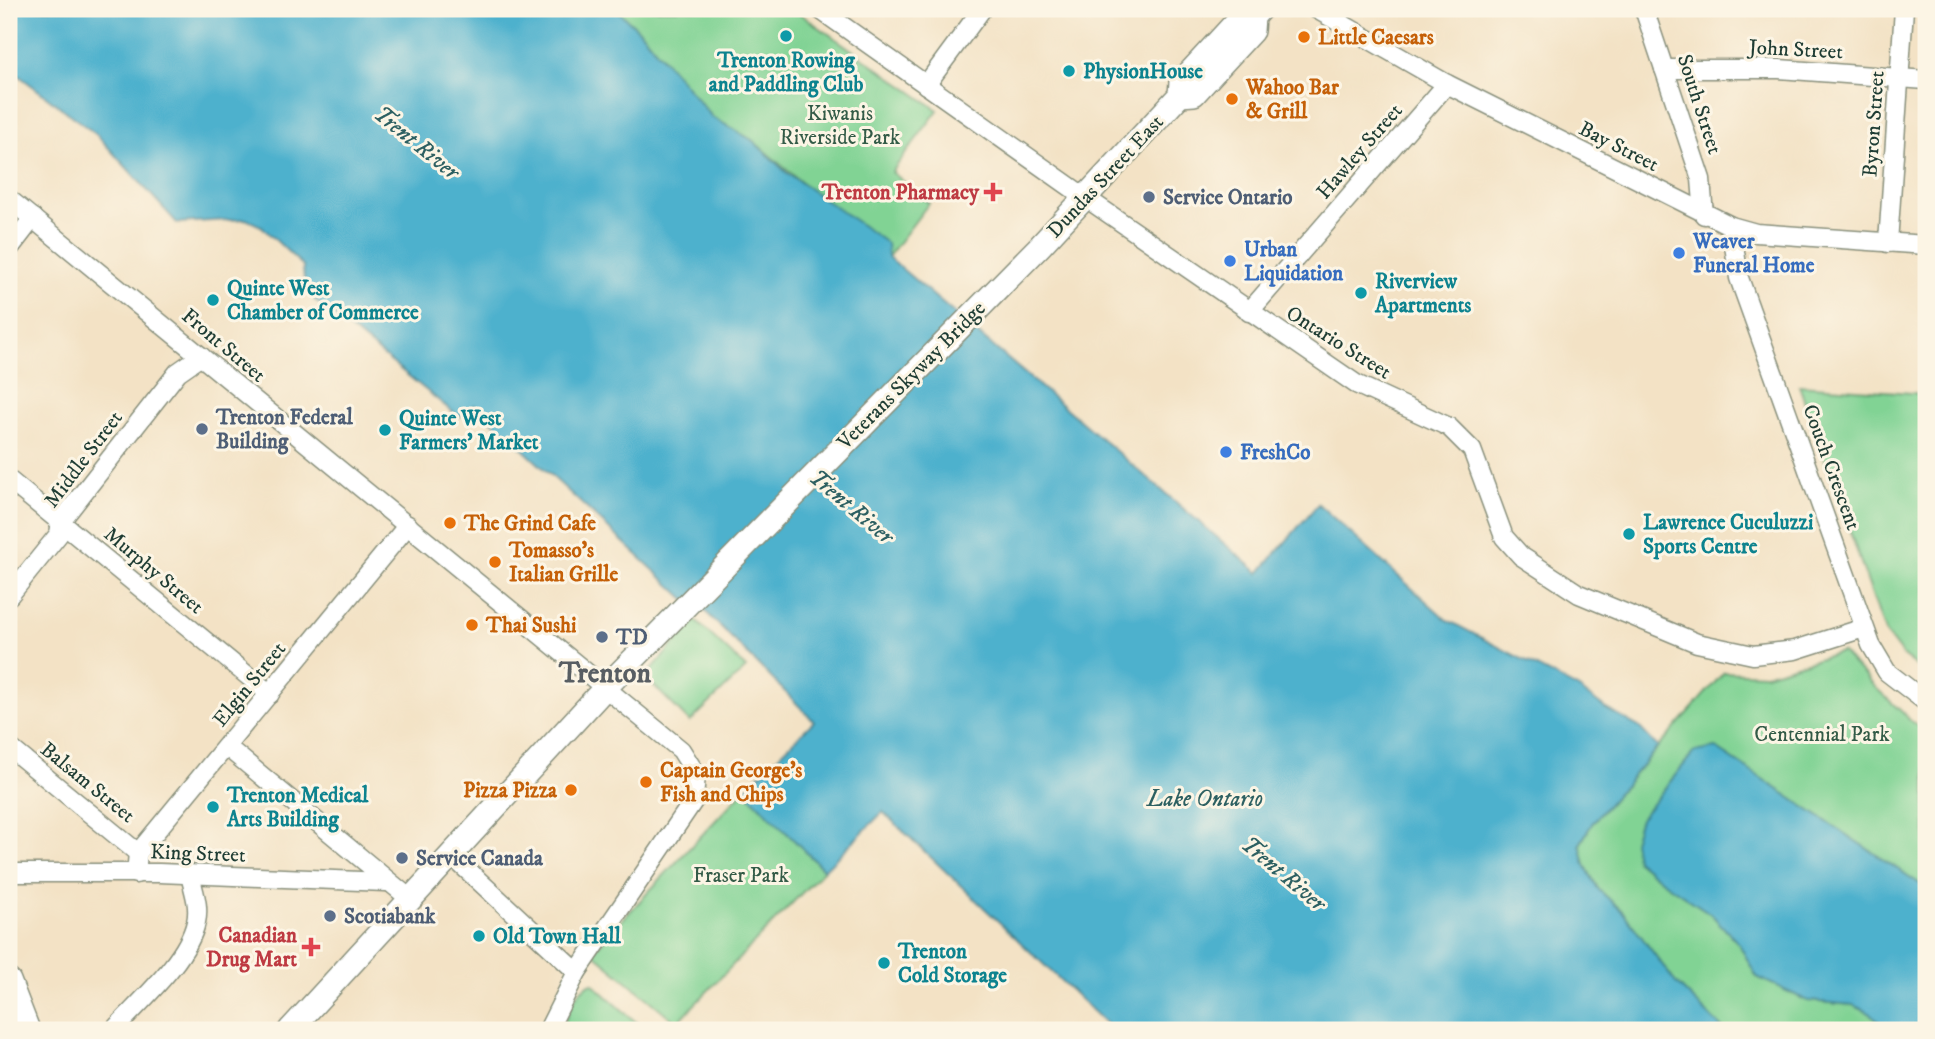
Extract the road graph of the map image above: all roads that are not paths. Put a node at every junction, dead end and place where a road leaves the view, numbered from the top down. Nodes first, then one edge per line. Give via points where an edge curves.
1 (819, 9) edge
2 (982, 9) edge
3 (1316, 9) edge
4 (1644, 9) edge
5 (1903, 9) edge
6 (1256, 13) edge
7 (1664, 69) junction
8 (1899, 78) junction
9 (1926, 79) edge
10 (1447, 84) junction
11 (926, 85) junction
12 (1086, 198) junction
13 (9, 199) edge
14 (1704, 215) junction
15 (33, 218) junction
16 (1731, 226) junction
17 (1888, 243) junction
18 (1926, 245) edge
19 (9, 249) edge
20 (1029, 257) joint
21 (1249, 312) junction
22 (201, 356) junction
23 (9, 480) edge
24 (61, 522) junction
25 (408, 525) junction
26 (9, 596) edge
27 (1864, 628) junction
28 (606, 687) junction
29 (270, 694) junction
30 (1926, 702) edge
31 (9, 747) edge
32 (227, 747) junction
33 (138, 853) junction
34 (451, 855) junction
35 (9, 873) edge
36 (136, 874) junction
37 (190, 874) junction
38 (386, 882) junction
39 (409, 898) junction
40 (577, 972) junction
41 (9, 981) edge
42 (28, 1030) edge
43 (114, 1030) edge
44 (290, 1030) edge
45 (548, 1030) edge

1 - 11 street, Ontario Street
2 - 11 street
3 - 10 street, Bay Street
4 - 7 street, South Street
5 - 8 street, Byron Street
6 - 12 main road, Dundas Street East via 1252,31 1194,94 1180,95
7 - 8 street, John Street via 1779,69
7 - 14 street, South Street via 1701,179
8 - 9 street, John Street
8 - 17 street, Byron Street
10 - 14 street, Bay Street
10 - 21 street, Hawley Street
11 - 12 street, Ontario Street
12 - 20 main road, Dundas Street East
12 - 21 street, Ontario Street
13 - 15 street, Front Street
14 - 16 street, Bay Street
15 - 19 street
15 - 22 street, Front Street
16 - 17 street, Bay Street via 1756,233
16 - 27 street, Couch Crescent via 1739,278
17 - 18 street, Bay Street
20 - 28 main road, Veterans Skyway Bridge
21 - 27 street, Ontario Street via 1356,384 1449,427 1464,439 1504,537 1521,556 1579,594 1697,643 1753,655 1795,650
22 - 24 street, Middle Street via 178,372
22 - 25 street, Front Street
23 - 24 street, Murphy Street
24 - 26 street, Middle Street via 59,534
24 - 29 street, Murphy Street
25 - 28 street, Front Street
25 - 29 street, Elgin Street
27 - 30 street, Couch Crescent via 1887,672
28 - 34 main road, Veterans Skyway Bridge
28 - 40 street, Front Street via 681,750 696,774 694,800
29 - 32 street, Elgin Street
31 - 33 street, Balsam Street
32 - 33 street, Elgin Street
32 - 38 street
33 - 36 street
34 - 39 main road, Veterans Skyway Bridge
34 - 40 street
35 - 36 street, King Street
36 - 37 street, King Street
37 - 38 street, King Street
37 - 43 street via 196,922 172,966
38 - 39 street
39 - 44 main road, Veterans Skyway Bridge
40 - 45 street, Front Street
41 - 42 main road

